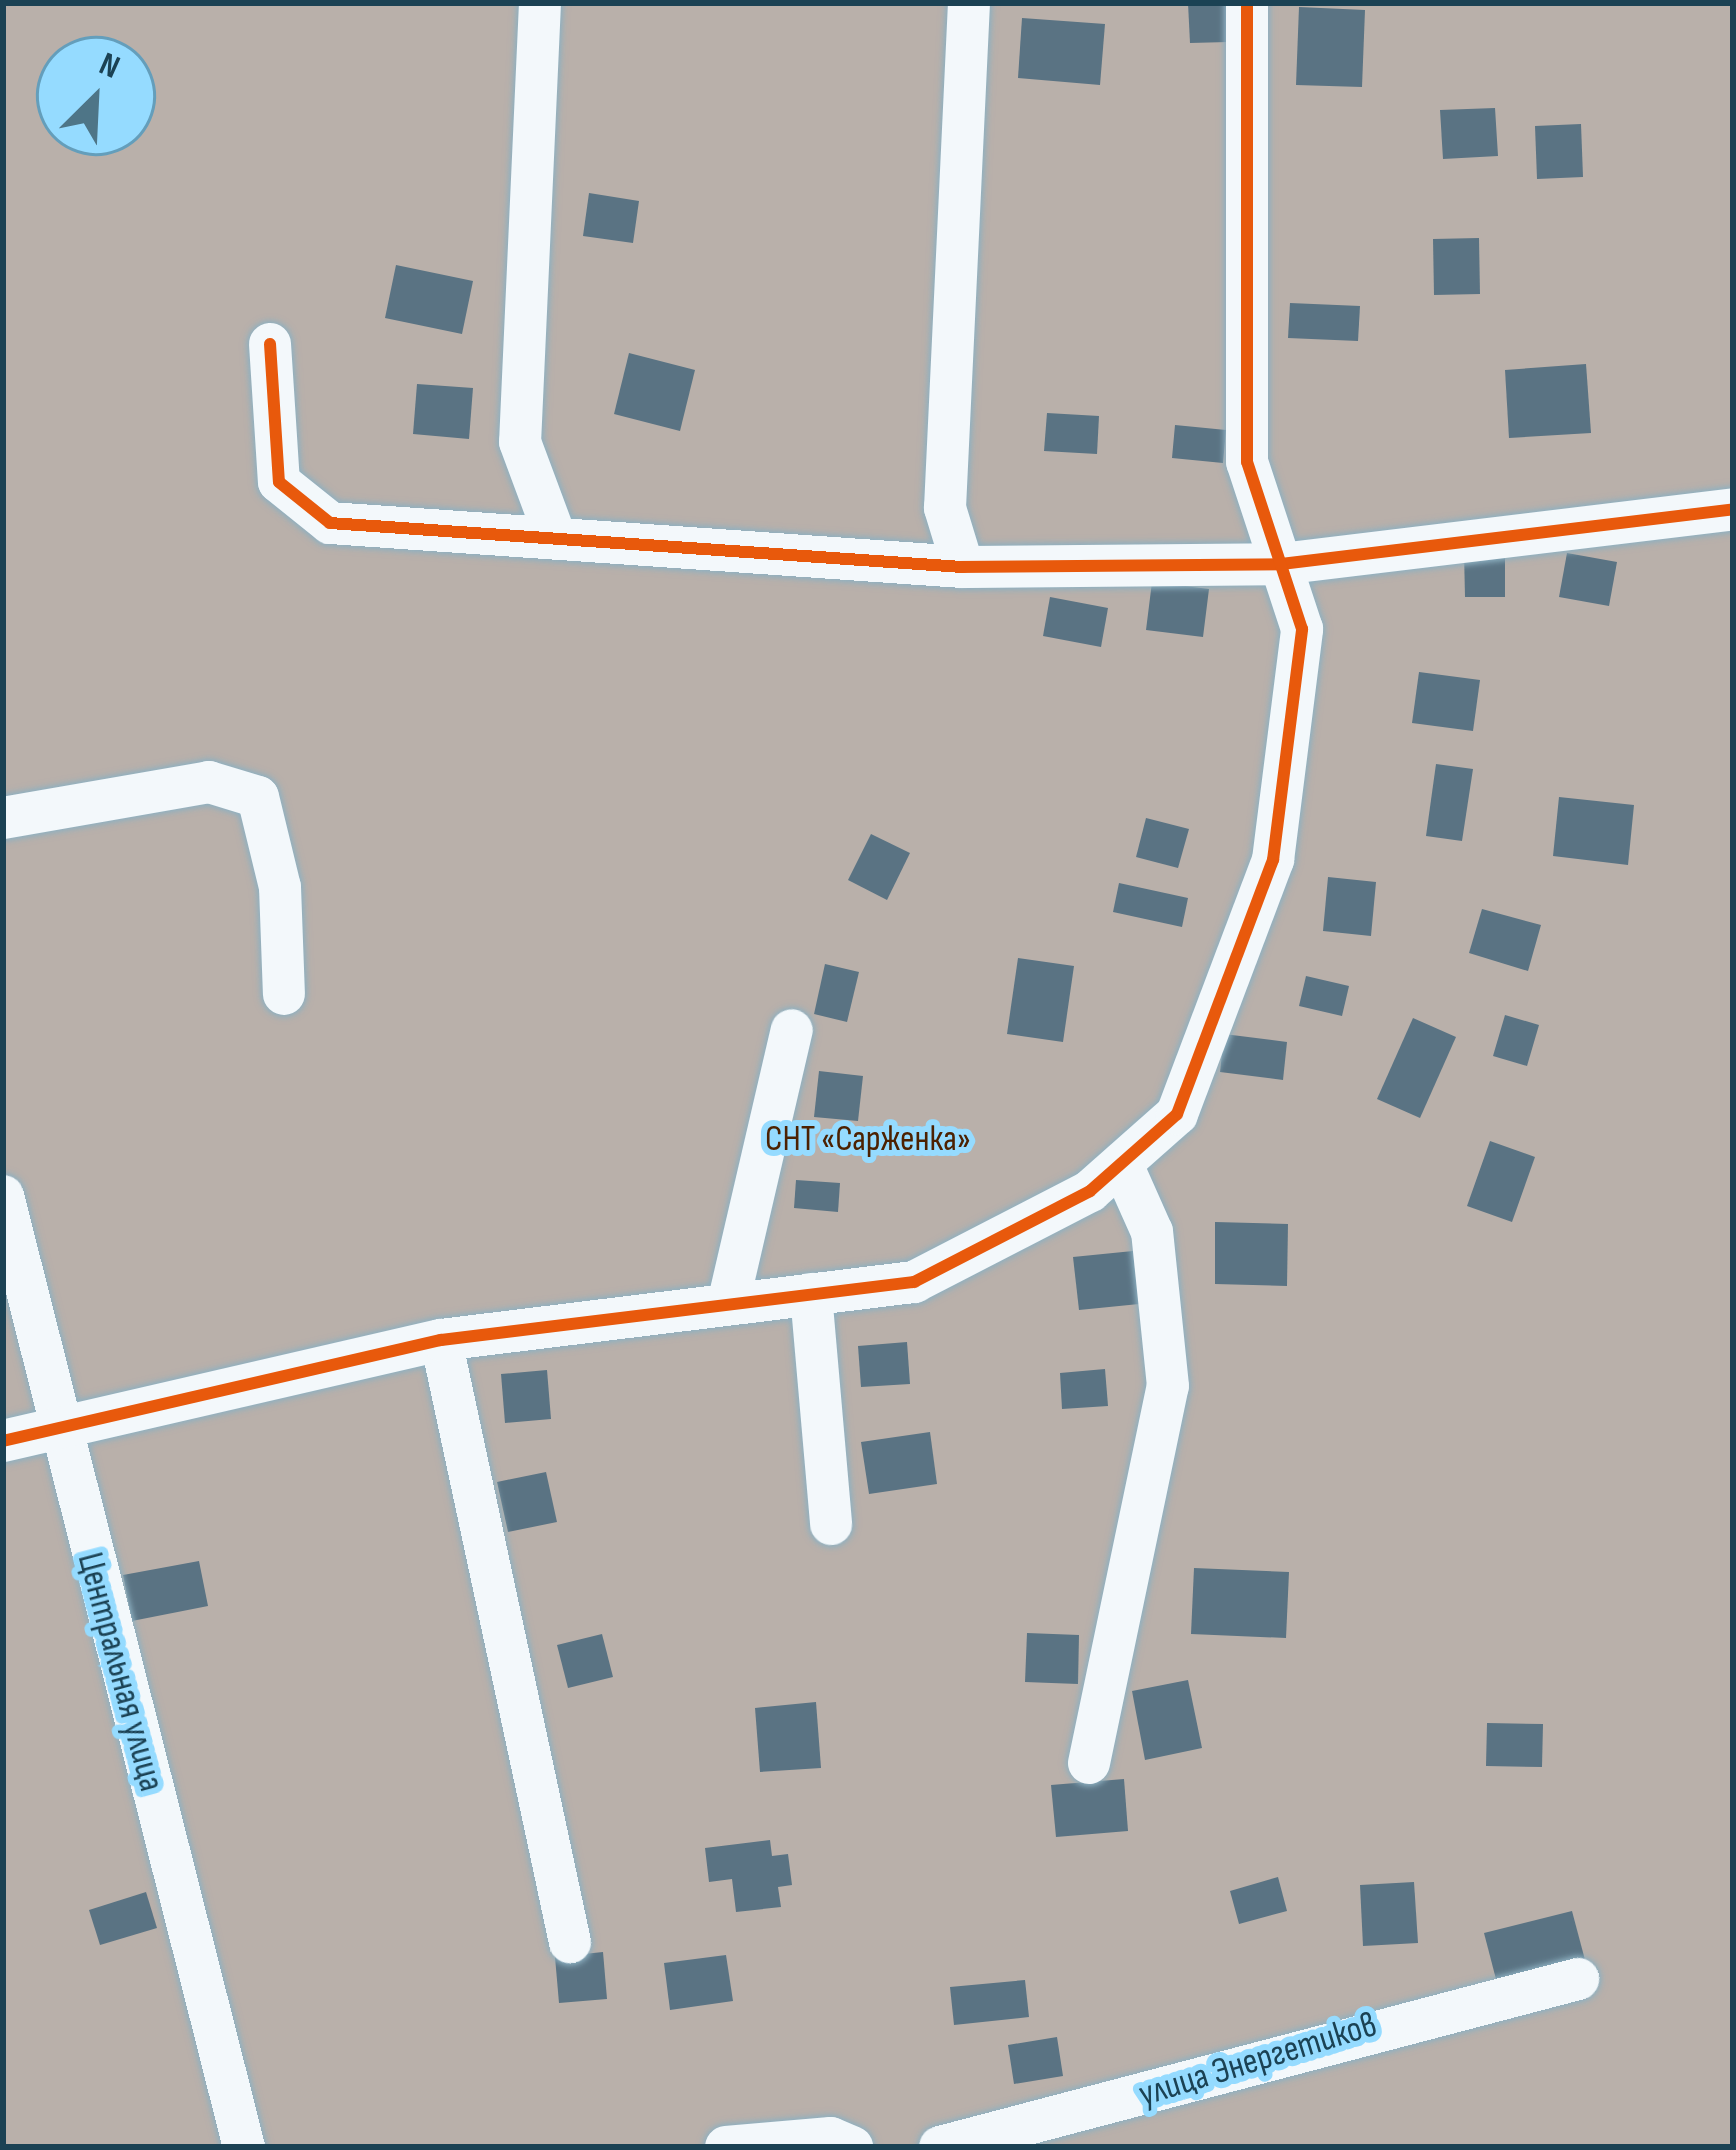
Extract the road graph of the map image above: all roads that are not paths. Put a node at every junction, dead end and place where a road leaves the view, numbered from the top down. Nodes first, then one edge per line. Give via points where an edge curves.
1 (540, 3) edge
2 (970, 3) edge
3 (1247, 3) edge
4 (270, 344) dead end
5 (1733, 509) edge
6 (556, 538) junction
7 (1281, 564) junction
8 (963, 567) junction
9 (3, 818) edge
10 (284, 994) dead end
11 (792, 1030) dead end
12 (1124, 1167) junction
13 (3, 1196) edge
14 (811, 1294) junction
15 (728, 1304) junction
16 (441, 1340) junction
17 (55, 1422) junction
18 (3, 1441) edge
19 (831, 1524) dead end
20 (1089, 1763) dead end
21 (570, 1942) dead end
22 (1578, 1979) dead end
23 (244, 2147) edge
24 (726, 2147) edge
25 (852, 2147) edge
26 (940, 2147) edge

1 - 6 street via 520,442
2 - 8 street via 945,508
3 - 7 street via 1246,462
4 - 6 street via 279,482 330,523
5 - 7 street
6 - 8 street
7 - 8 street
7 - 12 street via 1302,628 1273,860 1177,1114
9 - 10 street via 209,782 258,797 280,887
11 - 15 street
12 - 14 street via 914,1282
12 - 20 street via 1152,1232 1168,1386
13 - 17 street, Центральная улица
14 - 15 street
14 - 19 street
15 - 16 street
16 - 17 street
16 - 21 street
17 - 18 street
17 - 23 street, Центральная улица
22 - 26 street, улица Энергетиков
24 - 25 street via 831,2138

